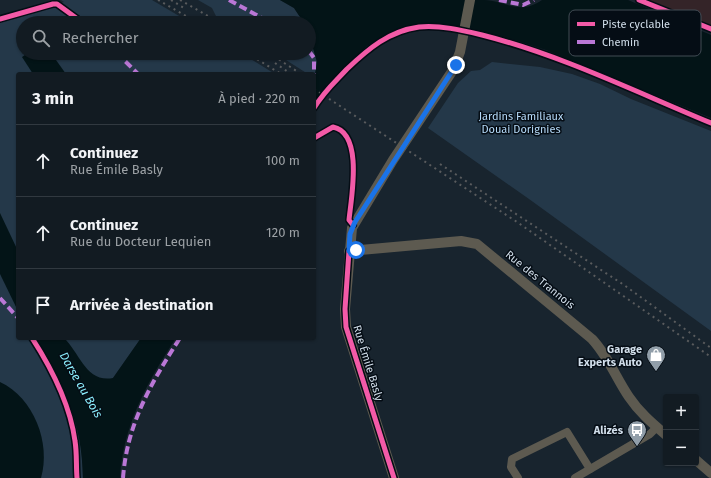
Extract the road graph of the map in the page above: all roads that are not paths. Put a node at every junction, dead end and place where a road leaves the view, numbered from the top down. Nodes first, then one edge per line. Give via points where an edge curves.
1 (470, 0) edge
2 (349, 251) junction
3 (657, 428) junction
4 (663, 433) edge
5 (699, 463) edge
6 (590, 469) junction
7 (711, 473) edge
8 (394, 478) edge
9 (518, 478) edge
10 (576, 478) edge

1 - 2 street, Rue Émile Basly via 460,52 453,70 353,225
2 - 3 street, Rue des Trannois via 461,240 477,244 592,339 629,397
2 - 8 street, Rue Émile Basly via 346,327
3 - 4 street, Rue des Trannois
3 - 6 street
5 - 7 street
6 - 9 street via 567,432 512,458 511,467
6 - 10 street

